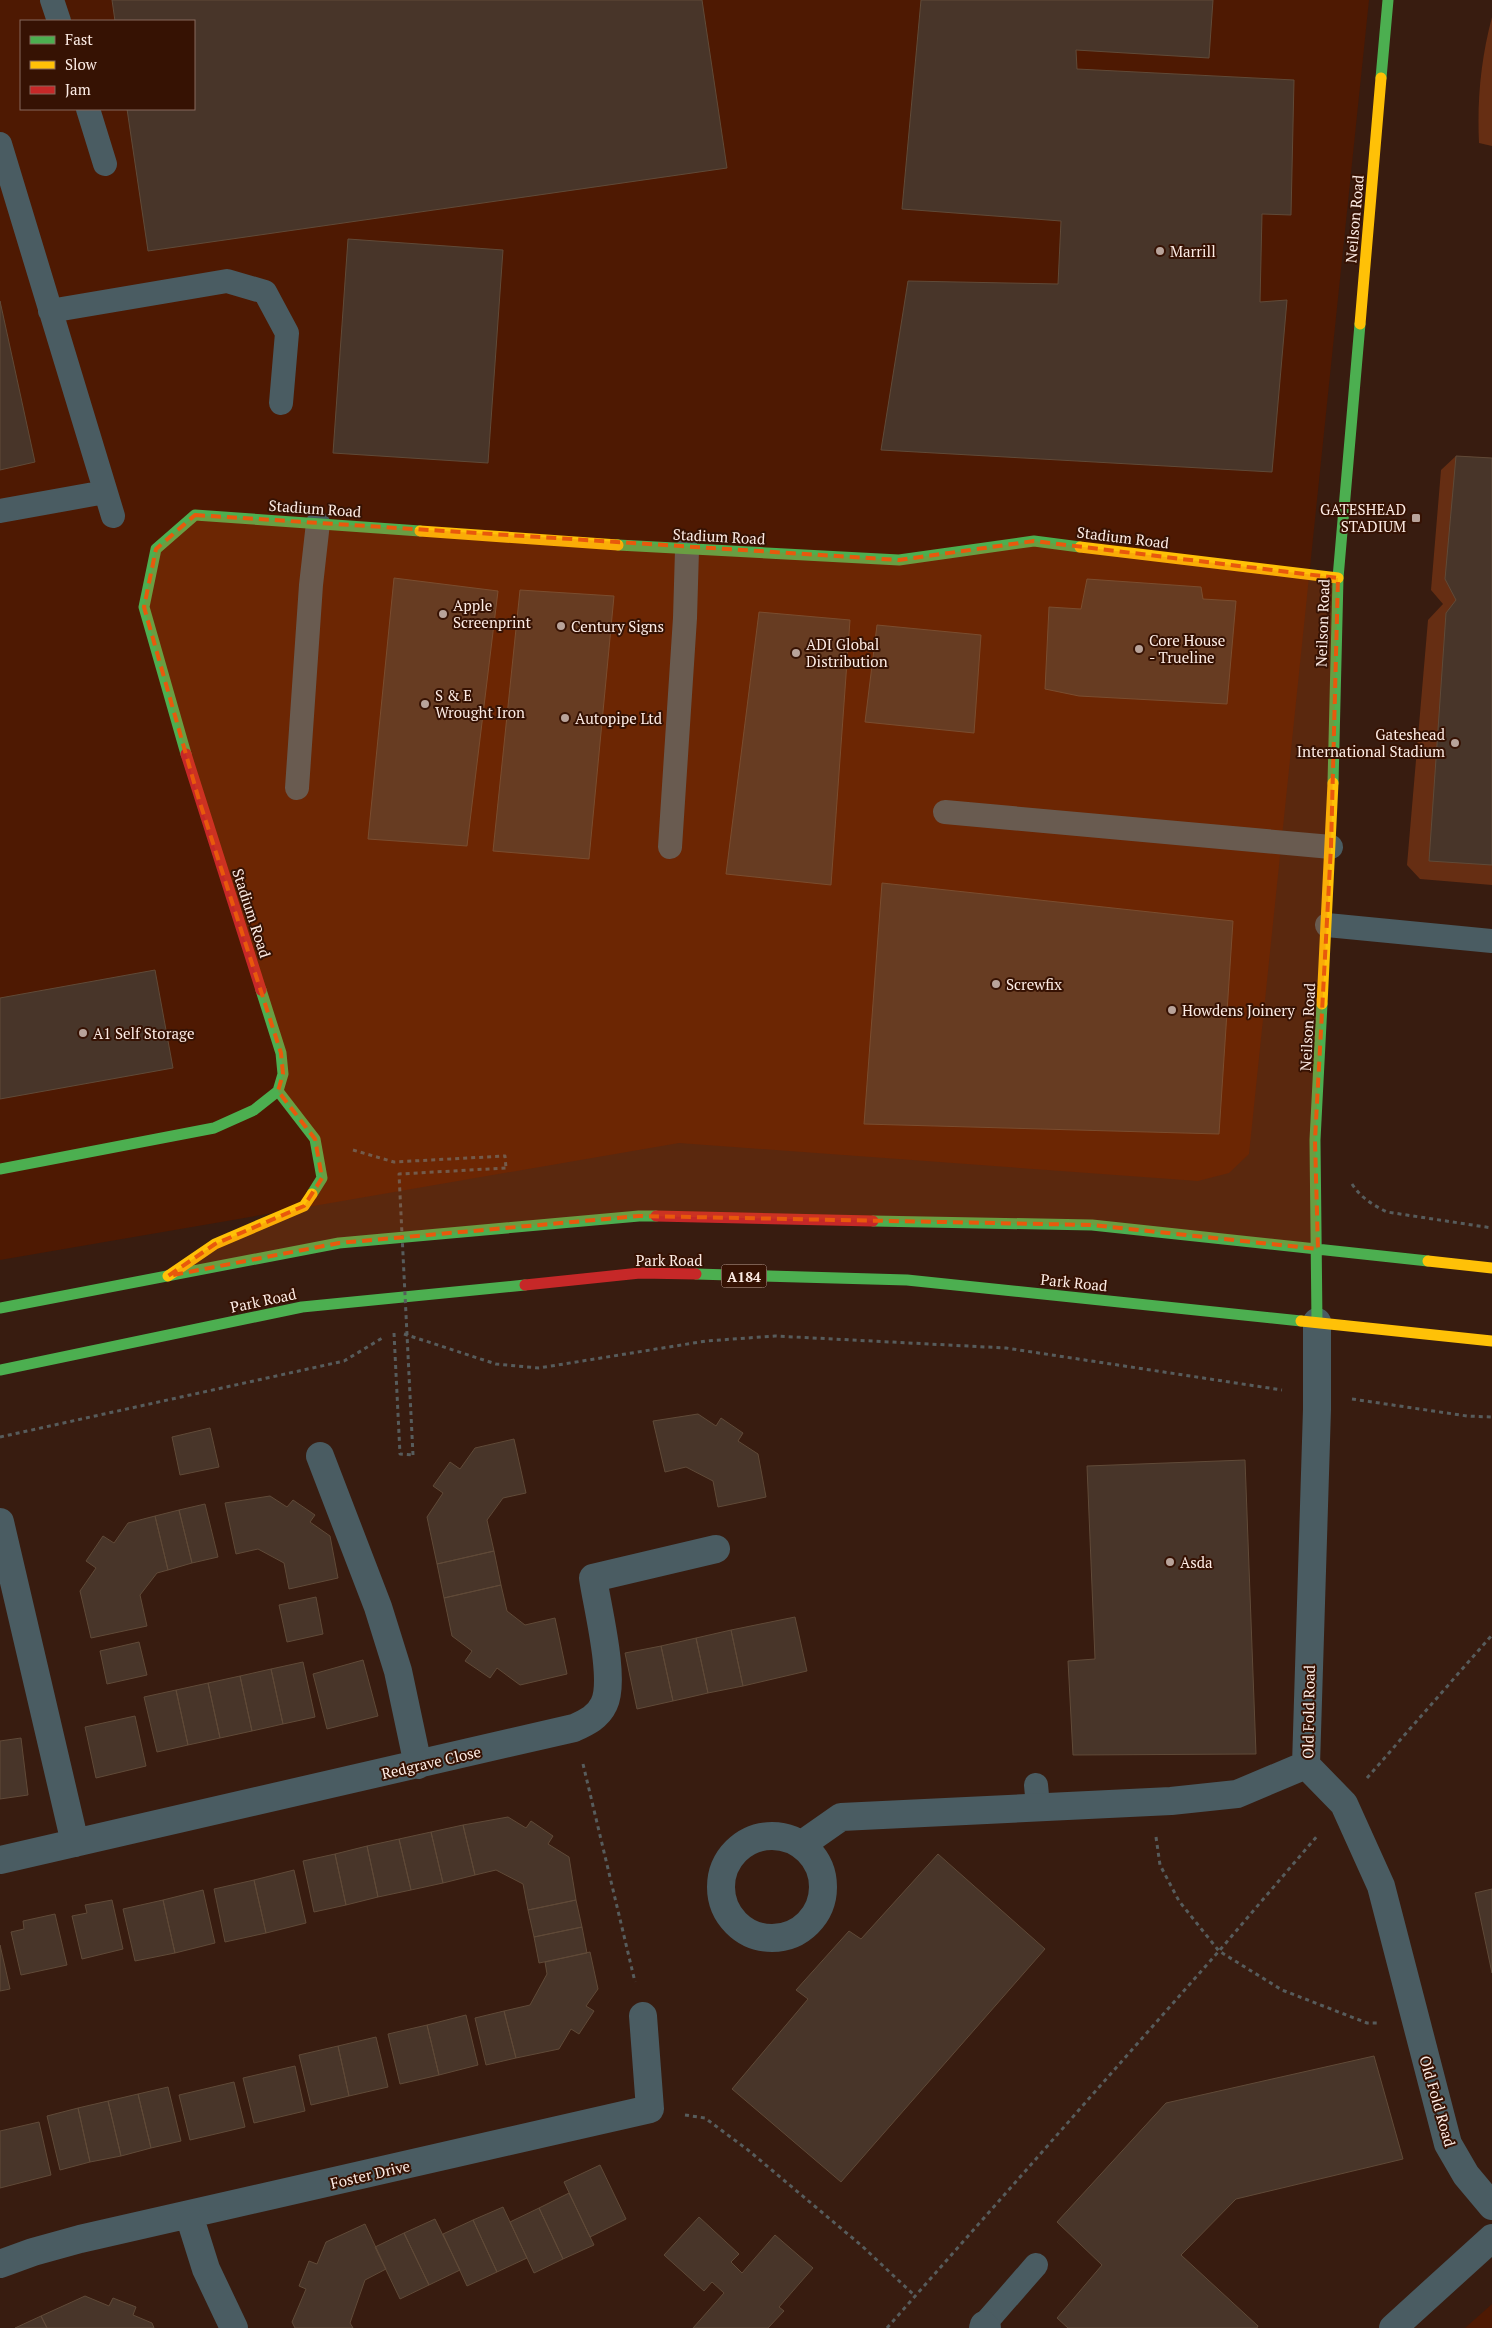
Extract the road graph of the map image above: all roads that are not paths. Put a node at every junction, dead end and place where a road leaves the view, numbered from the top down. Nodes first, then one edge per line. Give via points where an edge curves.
1 (52, 0) edge
2 (1388, 0) edge
3 (59, 20) edge
4 (88, 110) edge
5 (0, 144) edge
6 (105, 164) dead end
7 (50, 310) junction
8 (281, 404) dead end
9 (105, 492) junction
10 (0, 511) edge
11 (113, 516) dead end
12 (318, 523) junction
13 (687, 550) junction
14 (1338, 578) junction
15 (297, 788) dead end
16 (945, 812) dead end
17 (670, 846) dead end
18 (1331, 847) junction
19 (1327, 925) junction
20 (1492, 941) edge
21 (278, 1090) junction
22 (0, 1169) edge
23 (1318, 1249) junction
24 (1492, 1268) edge
25 (168, 1276) junction
26 (0, 1308) edge
27 (1317, 1322) junction
28 (1492, 1341) edge
29 (0, 1370) edge
30 (320, 1456) dead end
31 (0, 1522) edge
32 (716, 1549) dead end
33 (418, 1765) junction
34 (1306, 1765) junction
35 (75, 1843) junction
36 (801, 1845) dead end
37 (0, 1860) edge
38 (643, 2016) road end
39 (1492, 2206) edge
40 (189, 2216) junction
41 (1492, 2238) edge
42 (0, 2264) edge
43 (1036, 2265) dead end
44 (984, 2327) edge
45 (234, 2328) edge
46 (1393, 2328) edge

1 - 3 lane
2 - 14 main road, Neilson Road
4 - 6 lane
5 - 7 lane
7 - 8 lane via 227,281 265,292 287,333
7 - 9 lane
9 - 10 lane
9 - 11 lane
12 - 13 main road, Stadium Road
12 - 15 lane
12 - 21 main road, Stadium Road via 195,515 156,549 144,607 199,800 281,1053 283,1074
13 - 14 main road, Stadium Road via 898,560 1034,541
13 - 17 lane
14 - 18 main road, Neilson Road
16 - 18 lane
18 - 19 main road, Neilson Road
19 - 20 lane
19 - 23 main road, Neilson Road via 1315,1140
21 - 22 main road via 254,1110 214,1128
21 - 25 main road via 315,1139 322,1178 304,1206 216,1244
23 - 24 main road
23 - 25 main road via 1092,1225 639,1216 339,1243
23 - 27 main road, Neilson Road
25 - 26 main road
27 - 28 main road, Park Road / A184
27 - 29 main road, Park Road / A184 via 907,1280 640,1273 302,1307
27 - 34 street, Old Fold Road
30 - 33 street via 378,1607 398,1671
31 - 35 street
32 - 33 street, Redgrave Close via 593,1578 608,1668 605,1703 597,1715 574,1728
33 - 35 street, Redgrave Close
34 - 36 street via 1237,1794 1151,1802 1037,1796 842,1817
34 - 39 street, Old Fold Road via 1344,1804 1381,1886 1448,2144 1466,2175
35 - 37 street, Redgrave Close
38 - 40 street, Foster Drive via 650,2109
40 - 42 street, Foster Drive via 80,2239
40 - 45 street via 206,2269
41 - 46 street
43 - 44 lane

